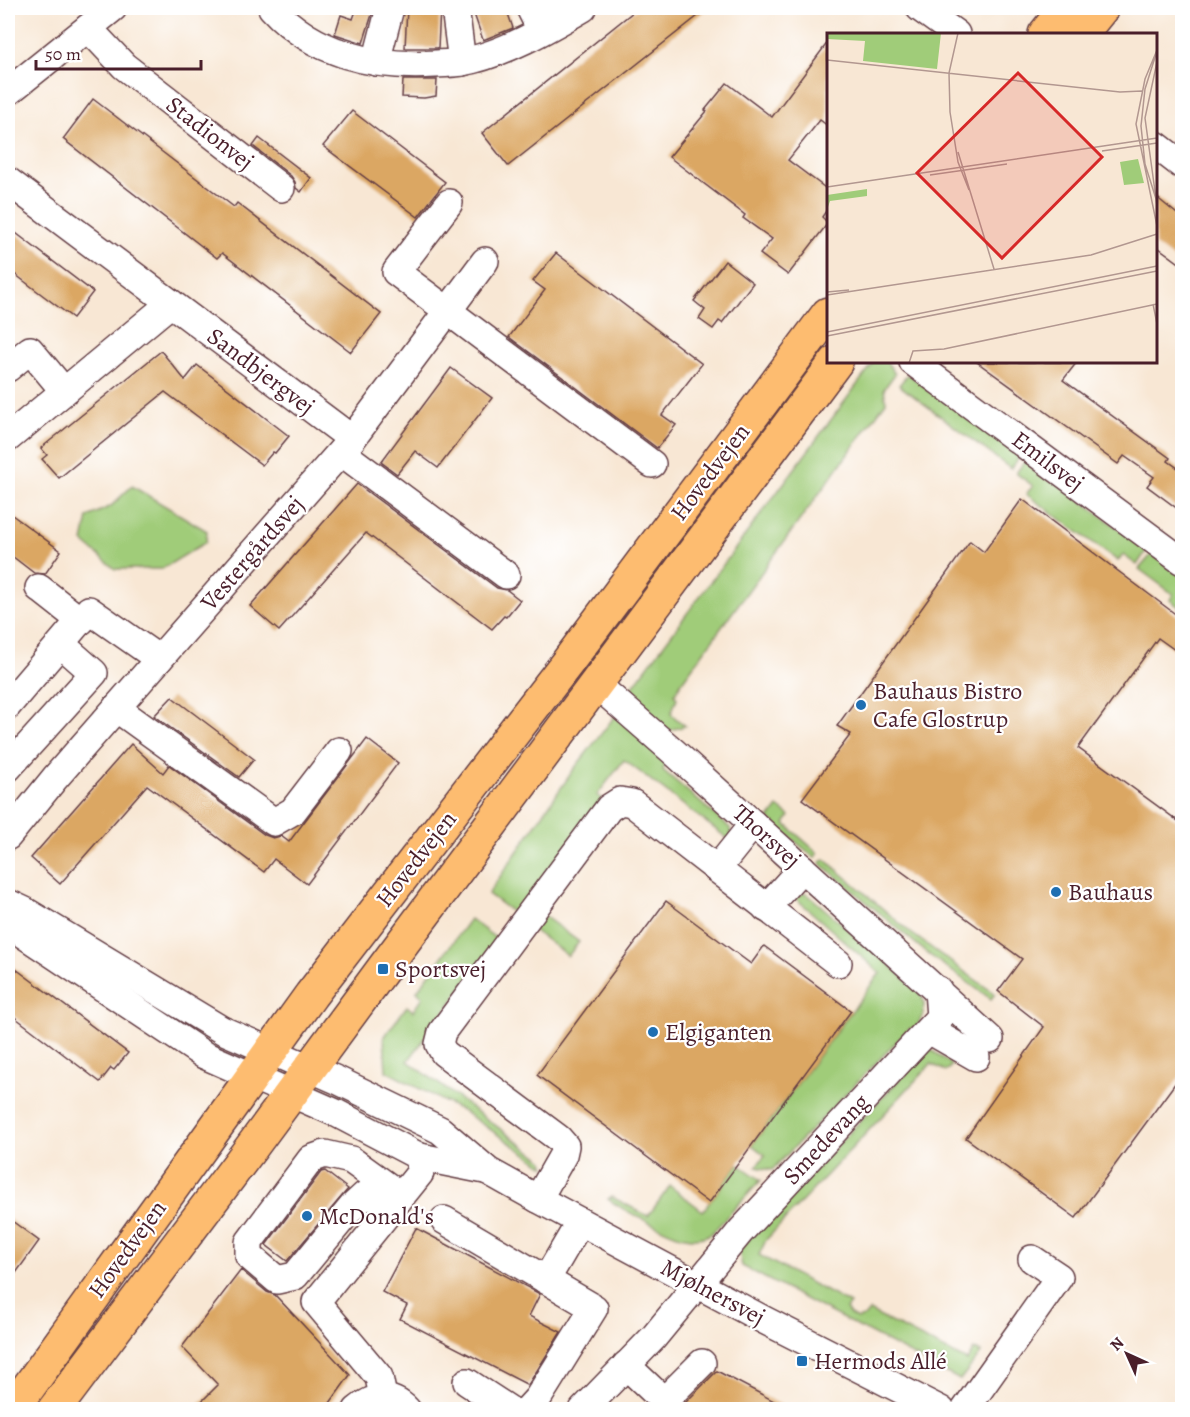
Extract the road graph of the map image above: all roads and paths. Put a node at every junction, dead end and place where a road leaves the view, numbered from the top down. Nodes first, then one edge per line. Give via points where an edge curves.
1 (113, 8) edge
2 (272, 8) edge
3 (390, 8) edge
4 (455, 8) edge
5 (583, 8) edge
6 (920, 8) edge
7 (1102, 8) edge
8 (535, 19) edge
9 (1063, 23) edge
10 (88, 28) junction
11 (955, 33) edge
12 (1032, 33) edge
13 (376, 62) junction
14 (462, 62) junction
15 (8, 92) edge
16 (1157, 146) edge
17 (1182, 165) edge
18 (8, 181) edge
19 (281, 188) dead end
20 (449, 203) dead end
21 (485, 261) dead end
22 (171, 303) junction
23 (448, 310) junction
24 (827, 315) edge
25 (835, 363) edge
26 (914, 363) edge
27 (8, 368) edge
28 (64, 391) junction
29 (8, 438) edge
30 (346, 445) junction
31 (652, 464) dead end
32 (1182, 561) edge
33 (506, 575) dead end
34 (39, 588) dead end
35 (81, 621) junction
36 (62, 644) junction
37 (159, 659) junction
38 (596, 684) junction
39 (8, 705) edge
40 (116, 708) junction
41 (339, 751) dead end
42 (8, 768) edge
43 (753, 824) junction
44 (8, 836) edge
45 (802, 868) junction
46 (717, 869) junction
47 (8, 903) edge
48 (766, 908) junction
49 (8, 924) edge
50 (838, 963) dead end
51 (938, 990) junction
52 (929, 1030) junction
53 (262, 1064) junction
54 (300, 1081) junction
55 (420, 1157) junction
56 (488, 1171) junction
57 (538, 1199) junction
58 (397, 1202) junction
59 (444, 1220) dead end
60 (580, 1222) junction
61 (1032, 1258) dead end
62 (546, 1280) junction
63 (698, 1284) junction
64 (702, 1363) dead end
65 (626, 1365) junction
66 (467, 1382) dead end
67 (383, 1397) junction
68 (12, 1410) edge
69 (54, 1410) edge
70 (357, 1410) edge
71 (407, 1410) edge
72 (510, 1410) edge
73 (526, 1410) edge
74 (583, 1410) edge
75 (941, 1410) edge
76 (964, 1410) edge

1 - 10 street
2 - 13 street via 320,45
3 - 13 street
4 - 14 street
5 - 8 street
6 - 11 street
7 - 9 main road
8 - 14 street via 504,50
9 - 12 street
10 - 15 street
10 - 19 street, Stadionvej via 124,66
13 - 14 street
16 - 17 street
18 - 22 street, Sandbjergvej
20 - 23 street via 396,272
21 - 23 street, Vestergårdsvej
22 - 28 street
22 - 30 street, Sandbjergvej
23 - 30 street, Vestergårdsvej
23 - 31 street
24 - 53 main road, Hovedvejen
25 - 38 main road, Hovedvejen
26 - 32 street, Emilsvej
27 - 28 street via 30,350
28 - 29 street
30 - 33 street, Sandbjergvej
30 - 37 street, Vestergårdsvej
34 - 35 street
35 - 36 street
35 - 37 street via 89,610
36 - 39 street
36 - 42 street via 94,674
37 - 40 street, Vestergårdsvej
38 - 43 street, Thorsvej
38 - 54 main road, Hovedvejen
40 - 41 street via 274,822 293,811
40 - 44 street, Vestergårdsvej
43 - 45 street, Thorsvej
43 - 46 street
45 - 48 street
45 - 51 street, Thorsvej
46 - 48 street
46 - 57 street via 632,803 620,801 609,808 442,1032 439,1044 444,1053 565,1146
47 - 53 street via 222,1030
48 - 50 street
49 - 53 street via 204,1055
51 - 52 street, Smedevang via 940,1017
51 - 52 street, Thorsvej via 983,1048
52 - 63 street, Smedevang via 741,1231
53 - 54 street
53 - 68 main road, Hovedvejen
54 - 55 street, Mjølnersvej via 336,1113
54 - 56 street, Mjølnersvej via 370,1095 440,1130
54 - 69 main road, Hovedvejen
55 - 56 street, Mjølnersvej
55 - 58 street via 420,1173
56 - 57 street, Mjølnersvej
57 - 60 street, Mjølnersvej
58 - 58 street via 351,1160 325,1154 311,1159 249,1242 249,1256 277,1280 295,1276 365,1195
58 - 67 street via 316,1302 379,1377
59 - 62 street
60 - 62 street
60 - 63 street, Mjølnersvej
61 - 76 street via 1059,1277
62 - 73 street via 594,1308 538,1398
63 - 65 street
63 - 75 street, Mjølnersvej
64 - 65 street via 664,1401
65 - 74 street
66 - 72 street
67 - 70 street
67 - 71 street via 393,1399

